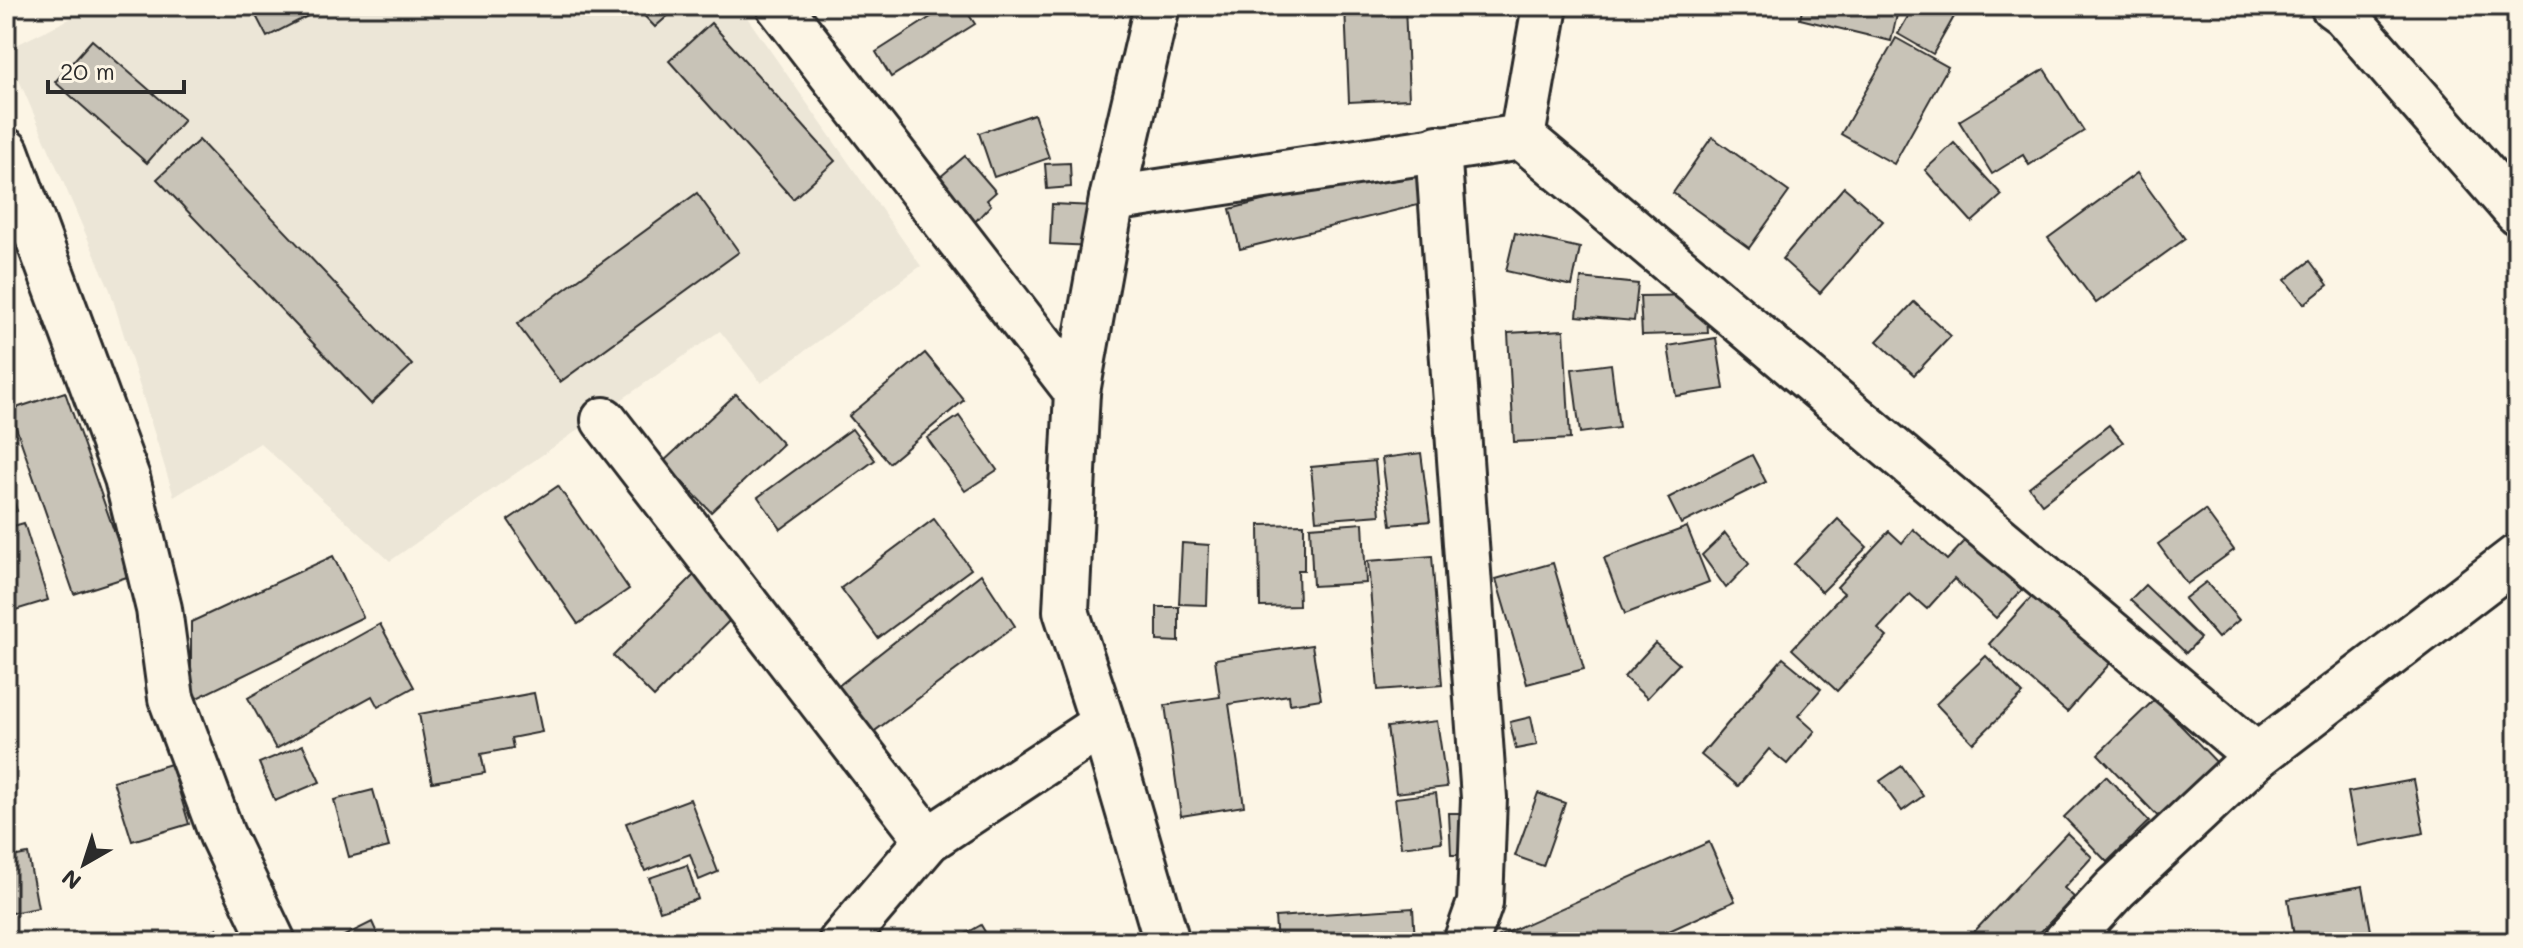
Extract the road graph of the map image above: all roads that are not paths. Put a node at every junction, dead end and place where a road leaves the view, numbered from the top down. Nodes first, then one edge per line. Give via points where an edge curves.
1 (779, 6) edge
2 (1157, 6) edge
3 (1545, 6) edge
4 (2349, 9) edge
5 (1522, 137) junction
6 (1438, 148) junction
7 (6, 151) edge
8 (1112, 199) junction
9 (2517, 212) edge
10 (1077, 392) junction
11 (604, 420) dead end
12 (2517, 557) edge
13 (1103, 724) junction
14 (2257, 756) junction
15 (928, 840) junction
16 (273, 942) edge
17 (841, 942) edge
18 (1167, 942) edge
19 (1466, 942) edge
20 (2066, 942) edge

1 - 10 street
2 - 8 street
3 - 5 street
4 - 9 street
5 - 6 street
5 - 14 street
6 - 8 street
6 - 19 street via 1484,798 1480,903
7 - 16 street via 127,478 159,609 171,698 222,835
8 - 10 street
10 - 13 street via 1066,611
11 - 15 street
12 - 14 street
13 - 15 street
13 - 18 street
14 - 20 street
15 - 17 street

